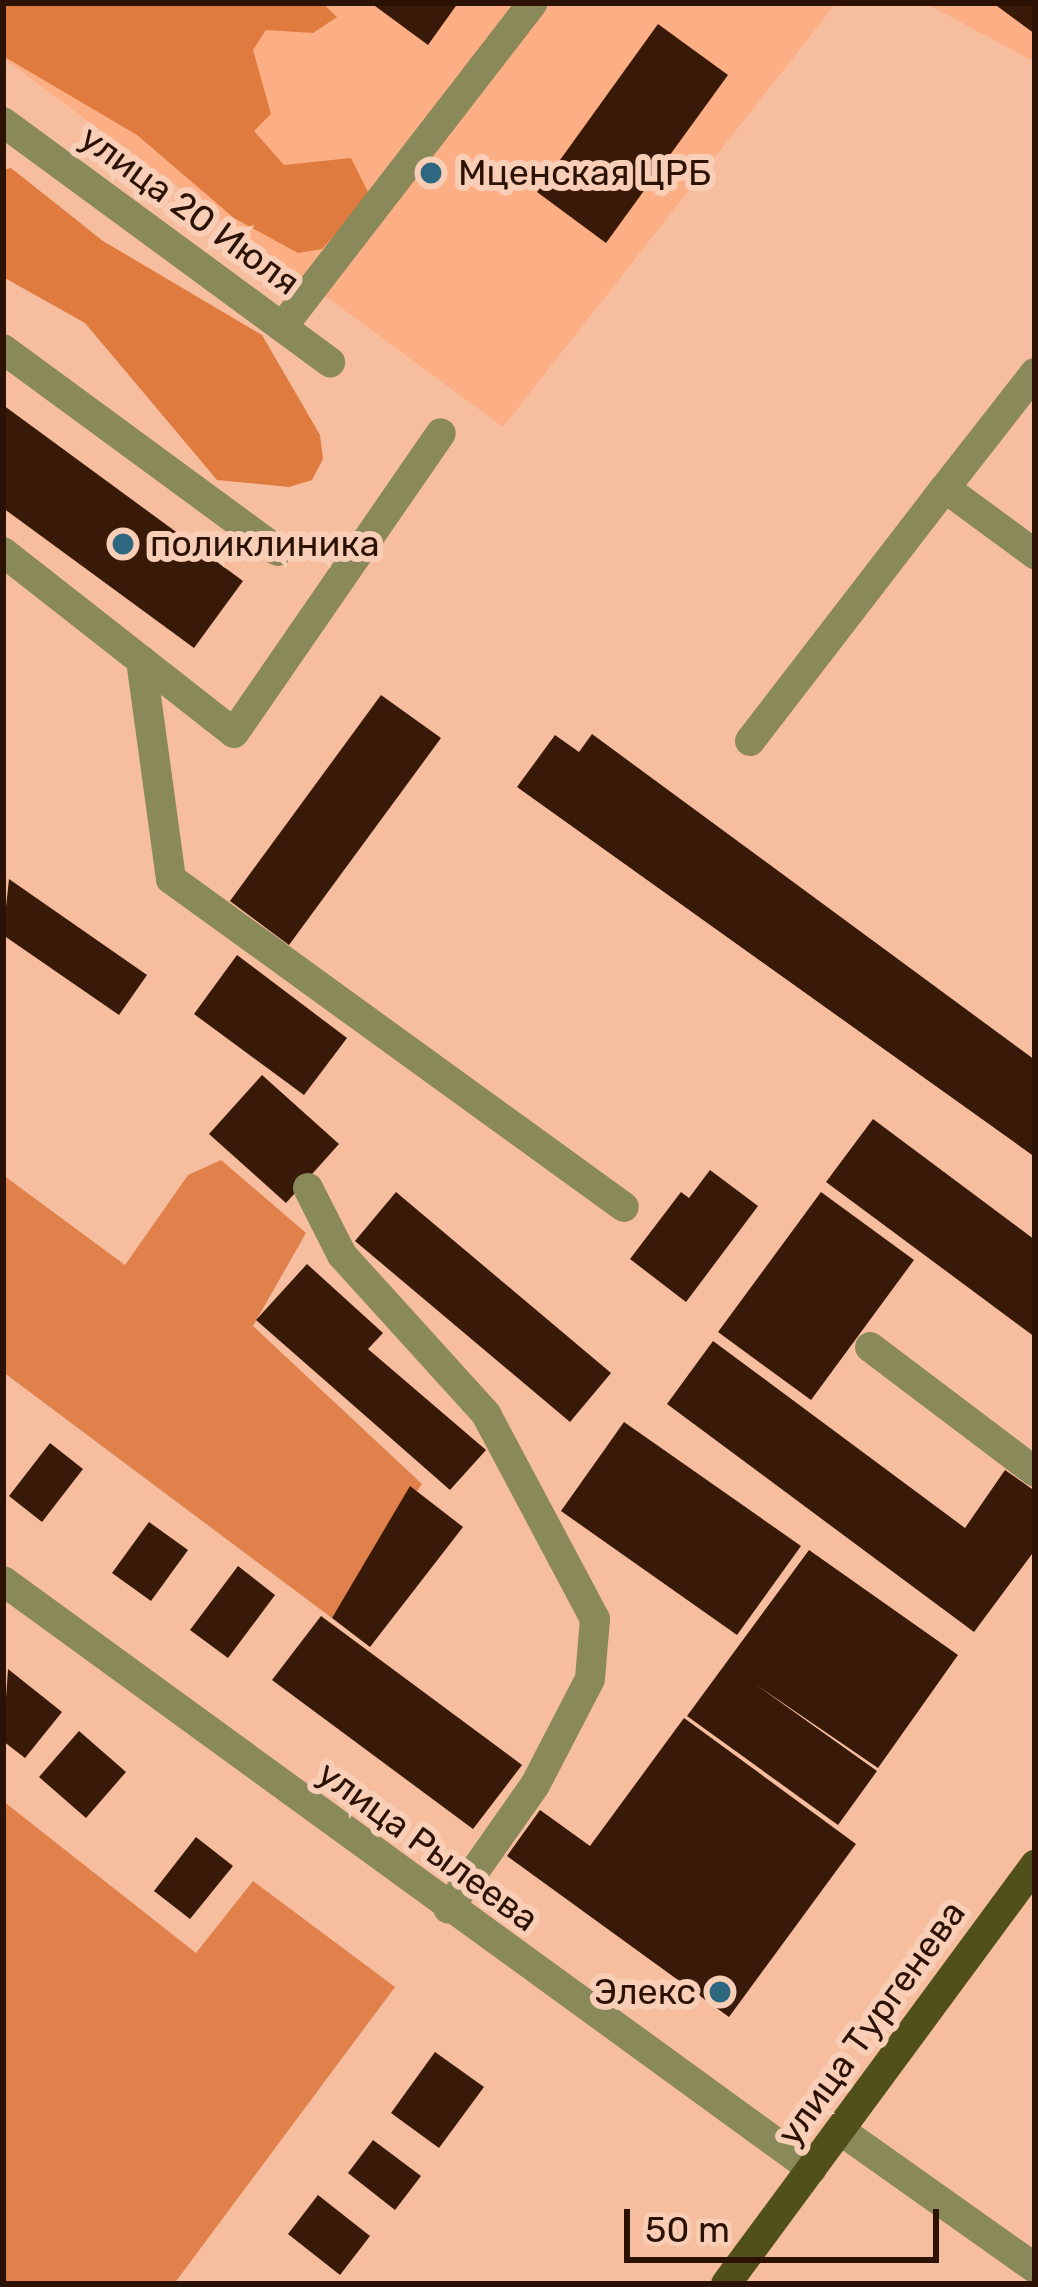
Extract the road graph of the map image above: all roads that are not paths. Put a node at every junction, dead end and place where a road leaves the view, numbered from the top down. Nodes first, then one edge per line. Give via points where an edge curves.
1 (532, 3) edge
2 (3, 122) edge
3 (284, 326) junction
4 (3, 349) edge
5 (330, 362) dead end
6 (1035, 374) edge
7 (440, 433) dead end
8 (945, 488) junction
9 (278, 550) dead end
10 (3, 552) edge
11 (1035, 554) edge
12 (141, 660) junction
13 (750, 741) dead end
14 (308, 1188) dead end
15 (624, 1207) dead end
16 (870, 1347) dead end
17 (1035, 1472) edge
18 (3, 1581) edge
19 (1035, 1865) edge
20 (448, 1909) junction
21 (840, 2130) junction
22 (812, 2169) junction
23 (1035, 2268) edge
24 (726, 2284) edge

1 - 3 street
2 - 3 street, улица 20 Июля
3 - 5 street, улица 20 Июля
4 - 9 street
6 - 8 street
7 - 12 street via 234,733
8 - 11 street
8 - 13 street
10 - 12 street
12 - 15 street via 172,879 227,927
14 - 20 street via 342,1255 486,1414 595,1618 590,1679 535,1785
16 - 17 street
18 - 20 street, улица Рылеева
19 - 21 main road, улица Тургенева
20 - 22 street, улица Рылеева
21 - 22 main road, улица Тургенева
21 - 23 street
22 - 24 main road, улица Тургенева

